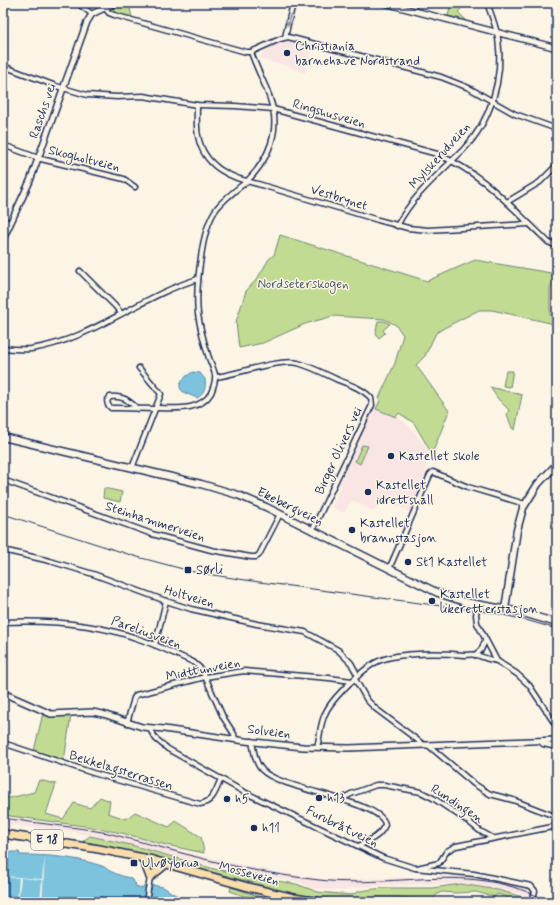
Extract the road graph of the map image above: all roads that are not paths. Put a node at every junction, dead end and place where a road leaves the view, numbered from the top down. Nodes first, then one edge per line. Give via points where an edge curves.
1 (77, 3) edge
2 (115, 3) edge
3 (293, 3) edge
4 (384, 3) edge
5 (487, 3) edge
6 (105, 8) junction
7 (92, 14) junction
8 (497, 32) junction
9 (285, 37) junction
10 (557, 48) edge
11 (251, 52) junction
12 (3, 66) edge
13 (63, 88) junction
14 (493, 102) junction
15 (197, 105) junction
16 (273, 109) junction
17 (557, 129) edge
18 (3, 145) edge
19 (38, 158) junction
20 (452, 161) junction
21 (557, 165) edge
22 (246, 182) junction
23 (136, 187) dead end
24 (507, 202) junction
25 (3, 220) edge
26 (10, 224) junction
27 (529, 224) junction
28 (398, 226) junction
29 (3, 239) edge
30 (557, 246) edge
31 (80, 271) dead end
32 (198, 279) junction
33 (121, 313) junction
34 (3, 348) edge
35 (139, 368) dead end
36 (216, 377) junction
37 (156, 408) junction
38 (138, 409) junction
39 (3, 437) edge
40 (557, 464) edge
41 (132, 468) junction
42 (3, 480) edge
43 (525, 504) junction
44 (280, 514) junction
45 (312, 530) junction
46 (3, 550) edge
47 (388, 569) junction
48 (166, 601) junction
49 (478, 604) junction
50 (505, 608) junction
51 (3, 622) edge
52 (557, 623) edge
53 (485, 642) junction
54 (154, 645) junction
55 (475, 655) junction
56 (496, 661) junction
57 (205, 677) junction
58 (355, 678) junction
59 (3, 693) edge
60 (127, 723) junction
61 (557, 727) edge
62 (149, 728) junction
63 (235, 739) junction
64 (557, 740) edge
65 (540, 741) junction
66 (252, 742) junction
67 (3, 743) edge
68 (426, 745) junction
69 (317, 747) junction
70 (557, 747) edge
71 (221, 779) junction
72 (340, 800) junction
73 (557, 817) edge
74 (557, 826) edge
75 (3, 834) edge
76 (494, 838) junction
77 (359, 846) junction
78 (144, 860) junction
79 (164, 865) junction
80 (415, 868) junction
81 (150, 879) junction
82 (146, 902) edge
83 (320, 902) edge
84 (532, 902) edge

1 - 7 street
2 - 6 street
3 -> 9 street
4 - 8 street
5 - 8 street, Mylskerudveien
6 - 7 street
6 - 11 street via 111,14 177,34
7 - 13 street, Raschs vei via 85,26
8 - 10 street
8 - 14 street, Mylskerudveien via 500,57
9 - 11 street
9 - 14 street via 441,78 469,88
11 - 16 street
12 - 13 street, Ringshusveien
13 - 15 street, Ringshusveien via 96,97 149,96
13 - 19 street, Raschs vei
14 - 17 street via 515,114
14 - 20 street, Mylskerudveien via 474,135
15 - 16 street, Ringshusveien
15 - 22 street, Vestbrynet via 198,138 205,155 216,168
16 - 20 street, Ringshusveien via 430,152
16 - 22 street via 274,131 271,144 262,162
18 - 19 street, Skogholtveien
19 - 23 street, Skogholtveien via 124,179
19 - 26 street, Raschs vei
20 - 24 street, Ringshusveien via 483,180
20 - 28 street, Mylskerudveien via 423,188
21 - 24 street via 540,182
22 - 28 street, Vestbrynet
22 - 32 street via 215,211 204,239
24 - 27 street, Ringshusveien
25 - 26 street
26 - 29 street, Raschs vei
27 - 28 street, Vestbrynet via 428,230
27 - 30 street, Ringshusveien via 548,242
31 - 33 street
32 - 33 street via 164,291
32 - 36 street via 200,328
33 - 34 street via 58,342 30,349
35 - 37 street via 161,394
36 - 37 street via 210,394 199,404 184,408
36 - 45 street, Birger Olivers vei via 292,362 346,383 371,398 372,405
37 - 38 street
37 - 41 street
38 - 38 street via 109,407 108,399 120,397
39 - 41 main road, Ekebergveien
40 - 43 main road via 538,484
41 - 44 main road, Ekebergveien via 225,490
42 - 44 street, Steinhammerveien via 152,534 211,550 254,558 259,555
43 - 47 street via 468,487 433,472
43 - 50 main road via 517,530
44 - 45 main road, Ekebergveien
45 - 47 main road, Ekebergveien
46 - 48 street, Holtveien via 56,562
47 - 49 main road, Ekebergveien via 438,593
48 - 54 street
48 - 58 street, Holtveien via 226,617 305,632 338,650 351,663
49 - 50 main road, Ekebergveien
49 - 53 street via 477,623
50 - 52 main road, Ekebergveien
51 - 54 street, Pareliusveien via 79,624 109,629
53 - 55 street
53 - 56 street
54 - 57 street, Pareliusveien via 192,662 200,668
55 - 56 street
55 - 58 street via 428,653 389,658 380,660
56 - 61 street via 529,685
57 - 58 street, Midttunveien via 250,671
57 - 60 street, Midttunveien via 136,695
57 - 63 street, Pareliusveien
58 - 68 street, Holtveien via 367,700 376,709
58 - 69 street via 325,714
59 - 60 street, Solveien via 48,713 92,712
60 - 62 street, Solveien
62 - 63 street, Solveien
62 - 71 street, Furubråtveien via 156,739 168,749
63 - 66 street, Solveien
64 - 65 street, Solveien
65 - 68 street, Solveien
65 - 70 street, Solveien
66 - 69 street, Solveien
66 - 72 street via 257,762 261,770 267,774 279,781
67 - 71 street, Bekkelagsterrassen via 100,776 200,804 211,800
68 - 69 street, Solveien
68 - 73 street, Holtveien via 490,794
71 - 77 street, Furubråtveien via 249,795
72 - 76 street, Rundingen via 376,785 421,792
72 - 77 street via 370,810 386,824 376,838
74 - 76 street
75 - 78 highway, Mosseveien / E 18 via 42,839
76 - 80 street via 456,846 447,851 439,863
77 - 80 street, Furubråtveien via 392,862
78 - 79 highway, Mosseveien / E 18
78 - 81 highway
79 - 81 highway
79 - 83 highway, Mosseveien / E 18 via 281,895
80 - 84 street, Furubråtveien via 481,875 531,886 535,891
81 - 82 street

